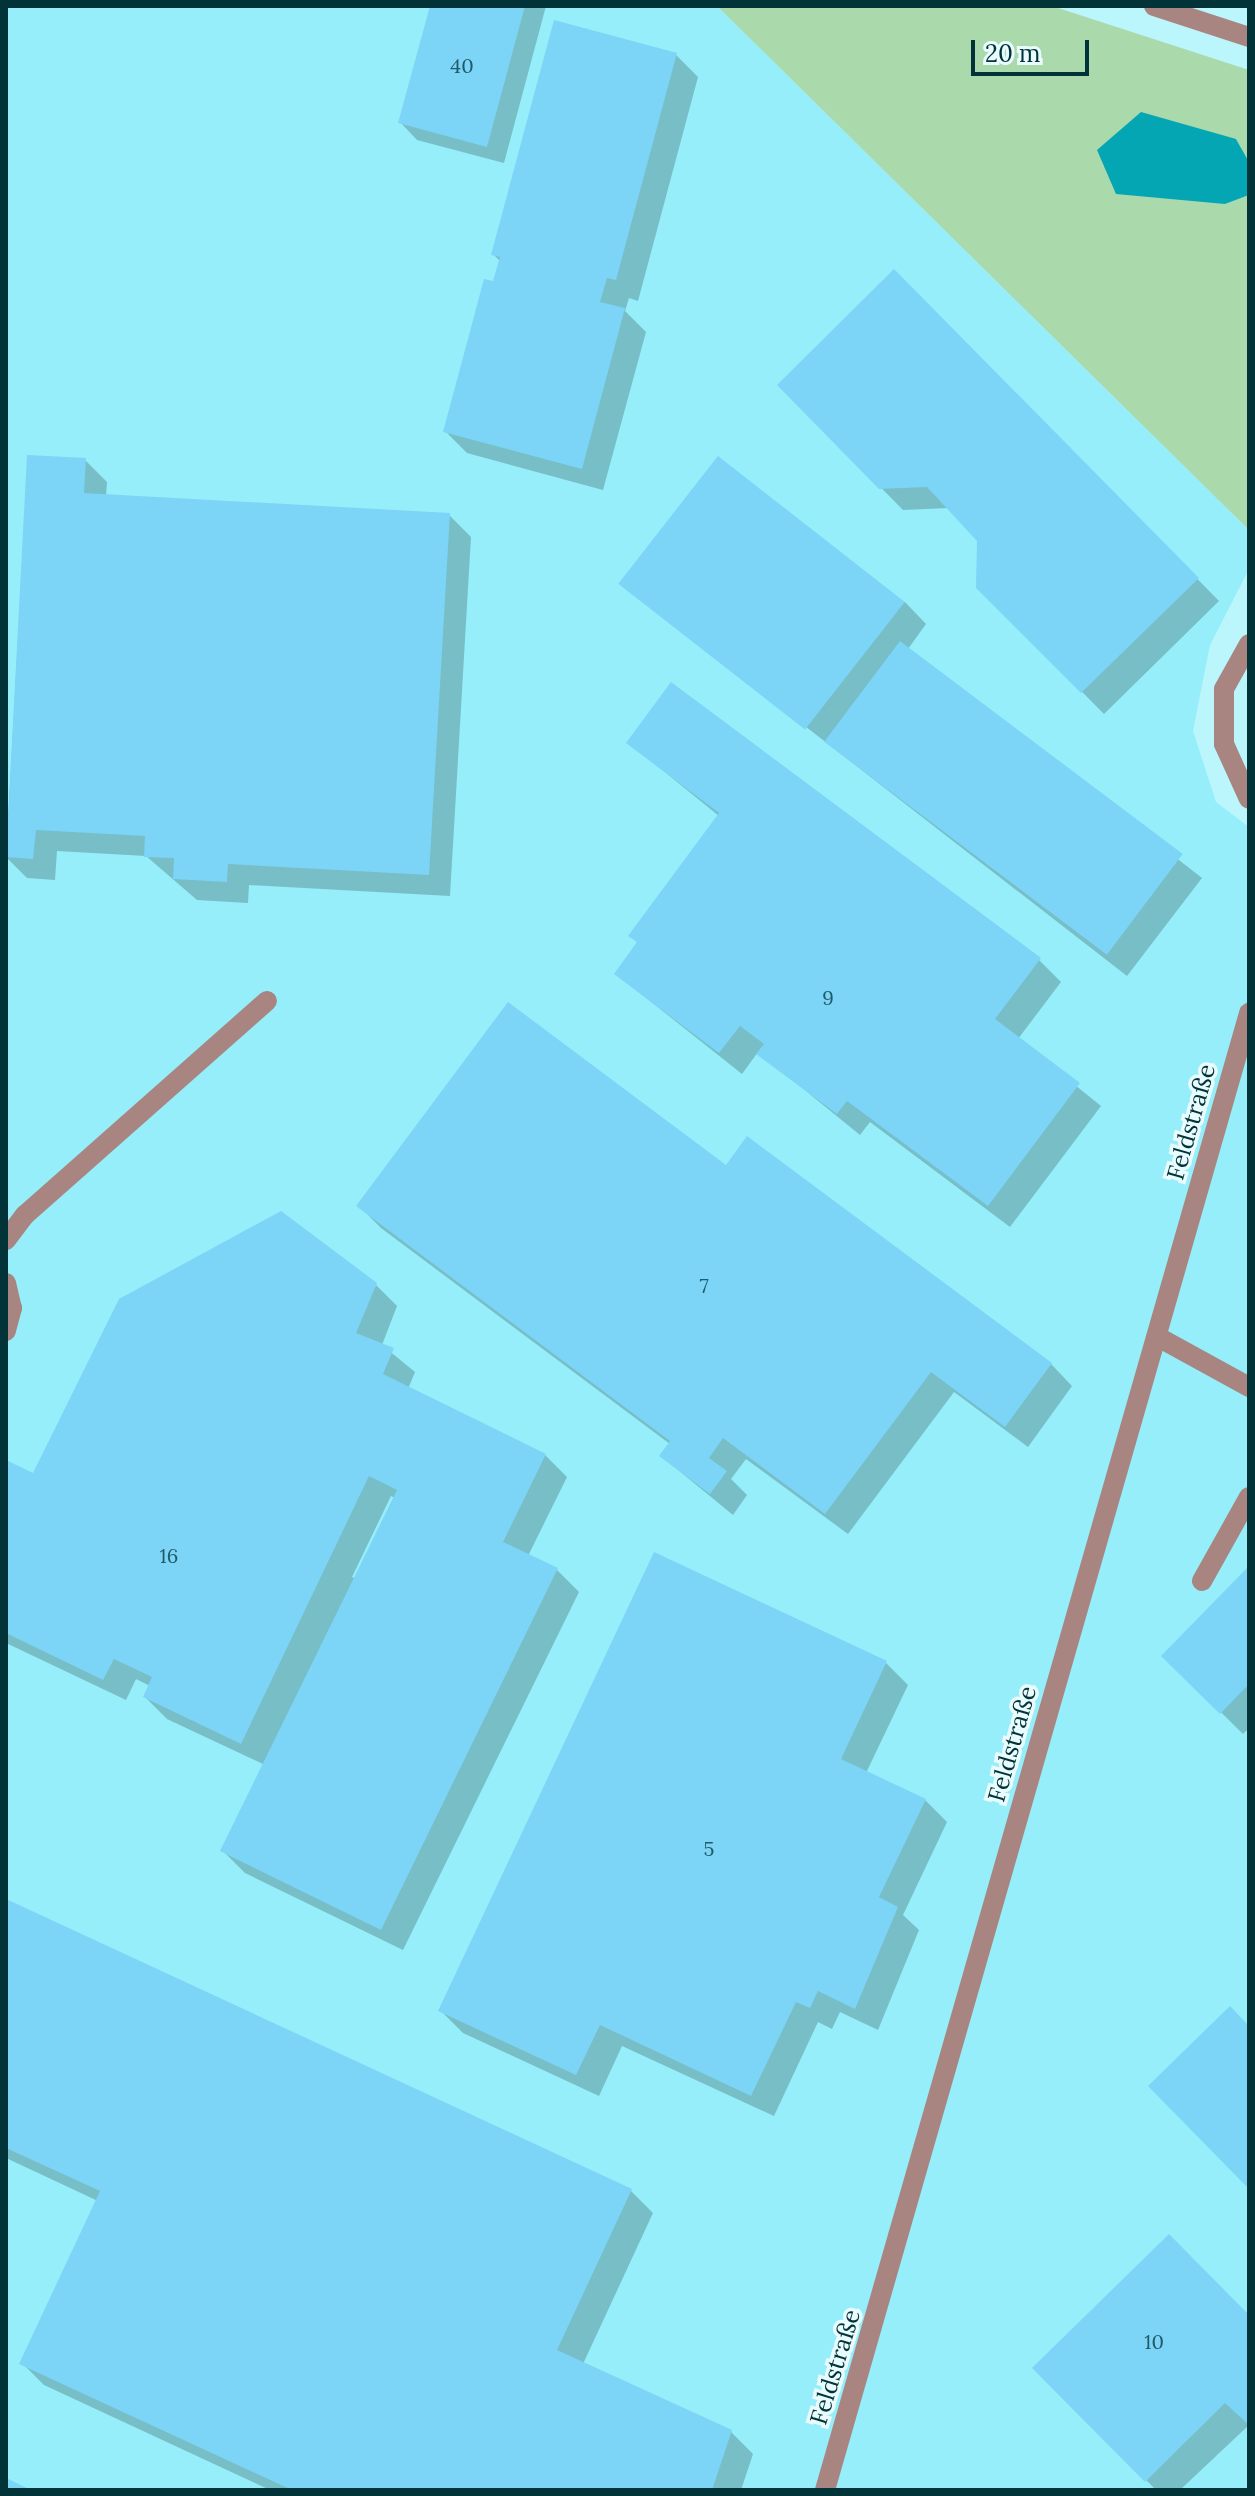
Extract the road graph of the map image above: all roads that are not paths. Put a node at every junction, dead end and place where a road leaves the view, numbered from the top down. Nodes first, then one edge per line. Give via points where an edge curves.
1 (1154, 6) edge
2 (1249, 37) edge
3 (1249, 644) edge
4 (1249, 799) edge
5 (267, 1001) dead end
6 (1249, 1013) edge
7 (6, 1240) edge
8 (6, 1283) edge
9 (6, 1331) edge
10 (1158, 1337) junction
11 (1249, 1387) edge
12 (1249, 1497) edge
13 (1202, 1581) dead end
14 (825, 2490) edge

1 - 2 street
3 - 4 street via 1224,689 1224,744
5 - 7 street via 25,1215
6 - 10 street, Feldstraße
8 - 9 street via 12,1308
10 - 11 street
10 - 14 street, Feldstraße
12 - 13 street

